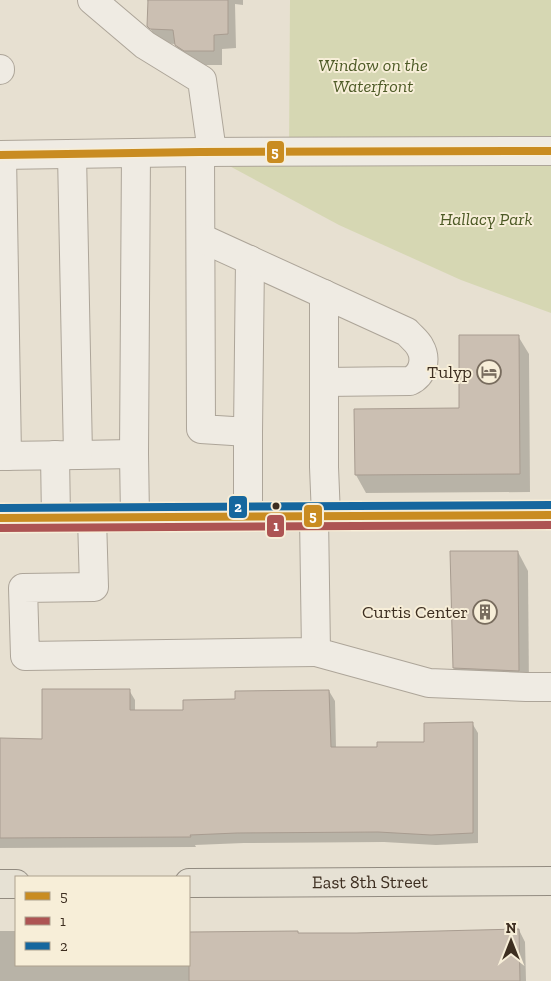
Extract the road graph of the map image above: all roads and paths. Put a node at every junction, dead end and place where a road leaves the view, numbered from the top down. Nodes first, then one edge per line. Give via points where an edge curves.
1 (92, 0) edge
2 (551, 150) edge
3 (206, 152) junction
4 (136, 153) junction
5 (72, 154) junction
6 (1, 155) edge
7 (201, 238) junction
8 (250, 260) junction
9 (324, 294) junction
10 (324, 382) junction
11 (248, 432) junction
12 (134, 454) junction
13 (66, 455) junction
14 (3, 456) edge
15 (551, 515) edge
16 (248, 516) junction
17 (320, 516) junction
18 (135, 517) junction
19 (0, 518) edge
20 (56, 518) junction
21 (92, 518) junction
22 (316, 652) junction
23 (551, 686) edge
24 (551, 881) edge
25 (190, 883) edge
26 (0, 884) edge
27 (15, 884) edge

1 - 3 street via 145,45 202,80
2 - 3 street
3 - 4 street
3 - 7 street
4 - 5 street
4 - 12 street
5 - 6 street
5 - 13 street
6 - 14 street
7 - 8 street
7 - 11 street via 201,429
8 - 9 street
8 - 11 street
9 - 10 street
9 - 10 street via 407,332 421,348 422,354 422,369 417,378 410,381
10 - 17 street
11 - 16 street
12 - 13 street
12 - 18 street
13 - 14 street
13 - 20 street
15 - 17 main road
16 - 17 main road
16 - 18 main road
17 - 22 street
18 - 21 main road
19 - 20 main road
20 - 21 main road
21 - 22 street via 94,587 24,588 25,656
22 - 23 street via 430,683
24 - 25 main road, East 8th Street
26 - 27 main road

